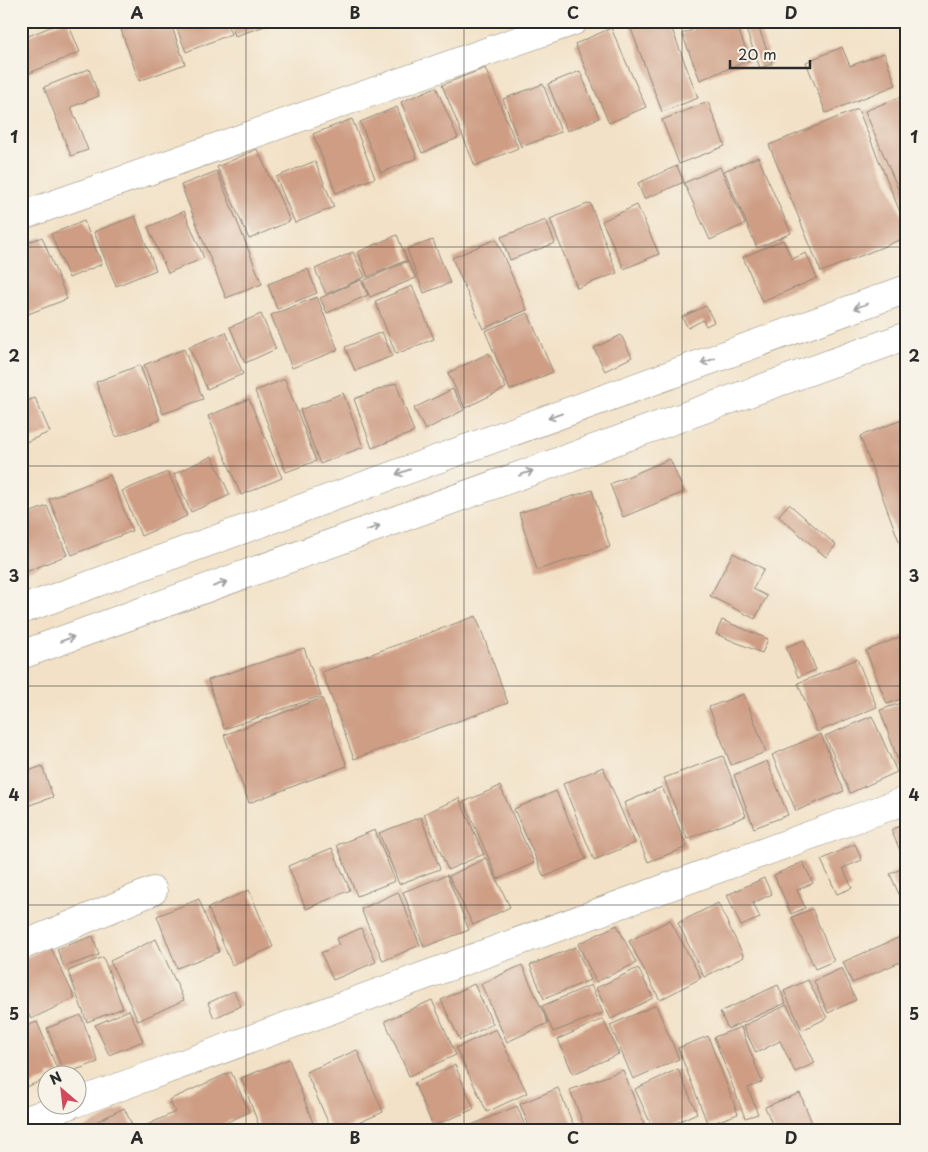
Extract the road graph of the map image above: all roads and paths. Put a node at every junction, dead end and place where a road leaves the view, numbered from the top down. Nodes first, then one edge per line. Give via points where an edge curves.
1 (574, 21) edge
2 (21, 216) edge
3 (907, 289) edge
4 (907, 336) edge
5 (21, 610) edge
6 (21, 655) edge
7 (907, 800) edge
8 (153, 891) dead end
9 (21, 946) edge
10 (88, 1098) edge
11 (43, 1114) edge
12 (21, 1122) edge

1 - 2 street
3 -> 5 street
6 -> 4 street
7 - 10 street
8 - 9 street
11 - 12 street

